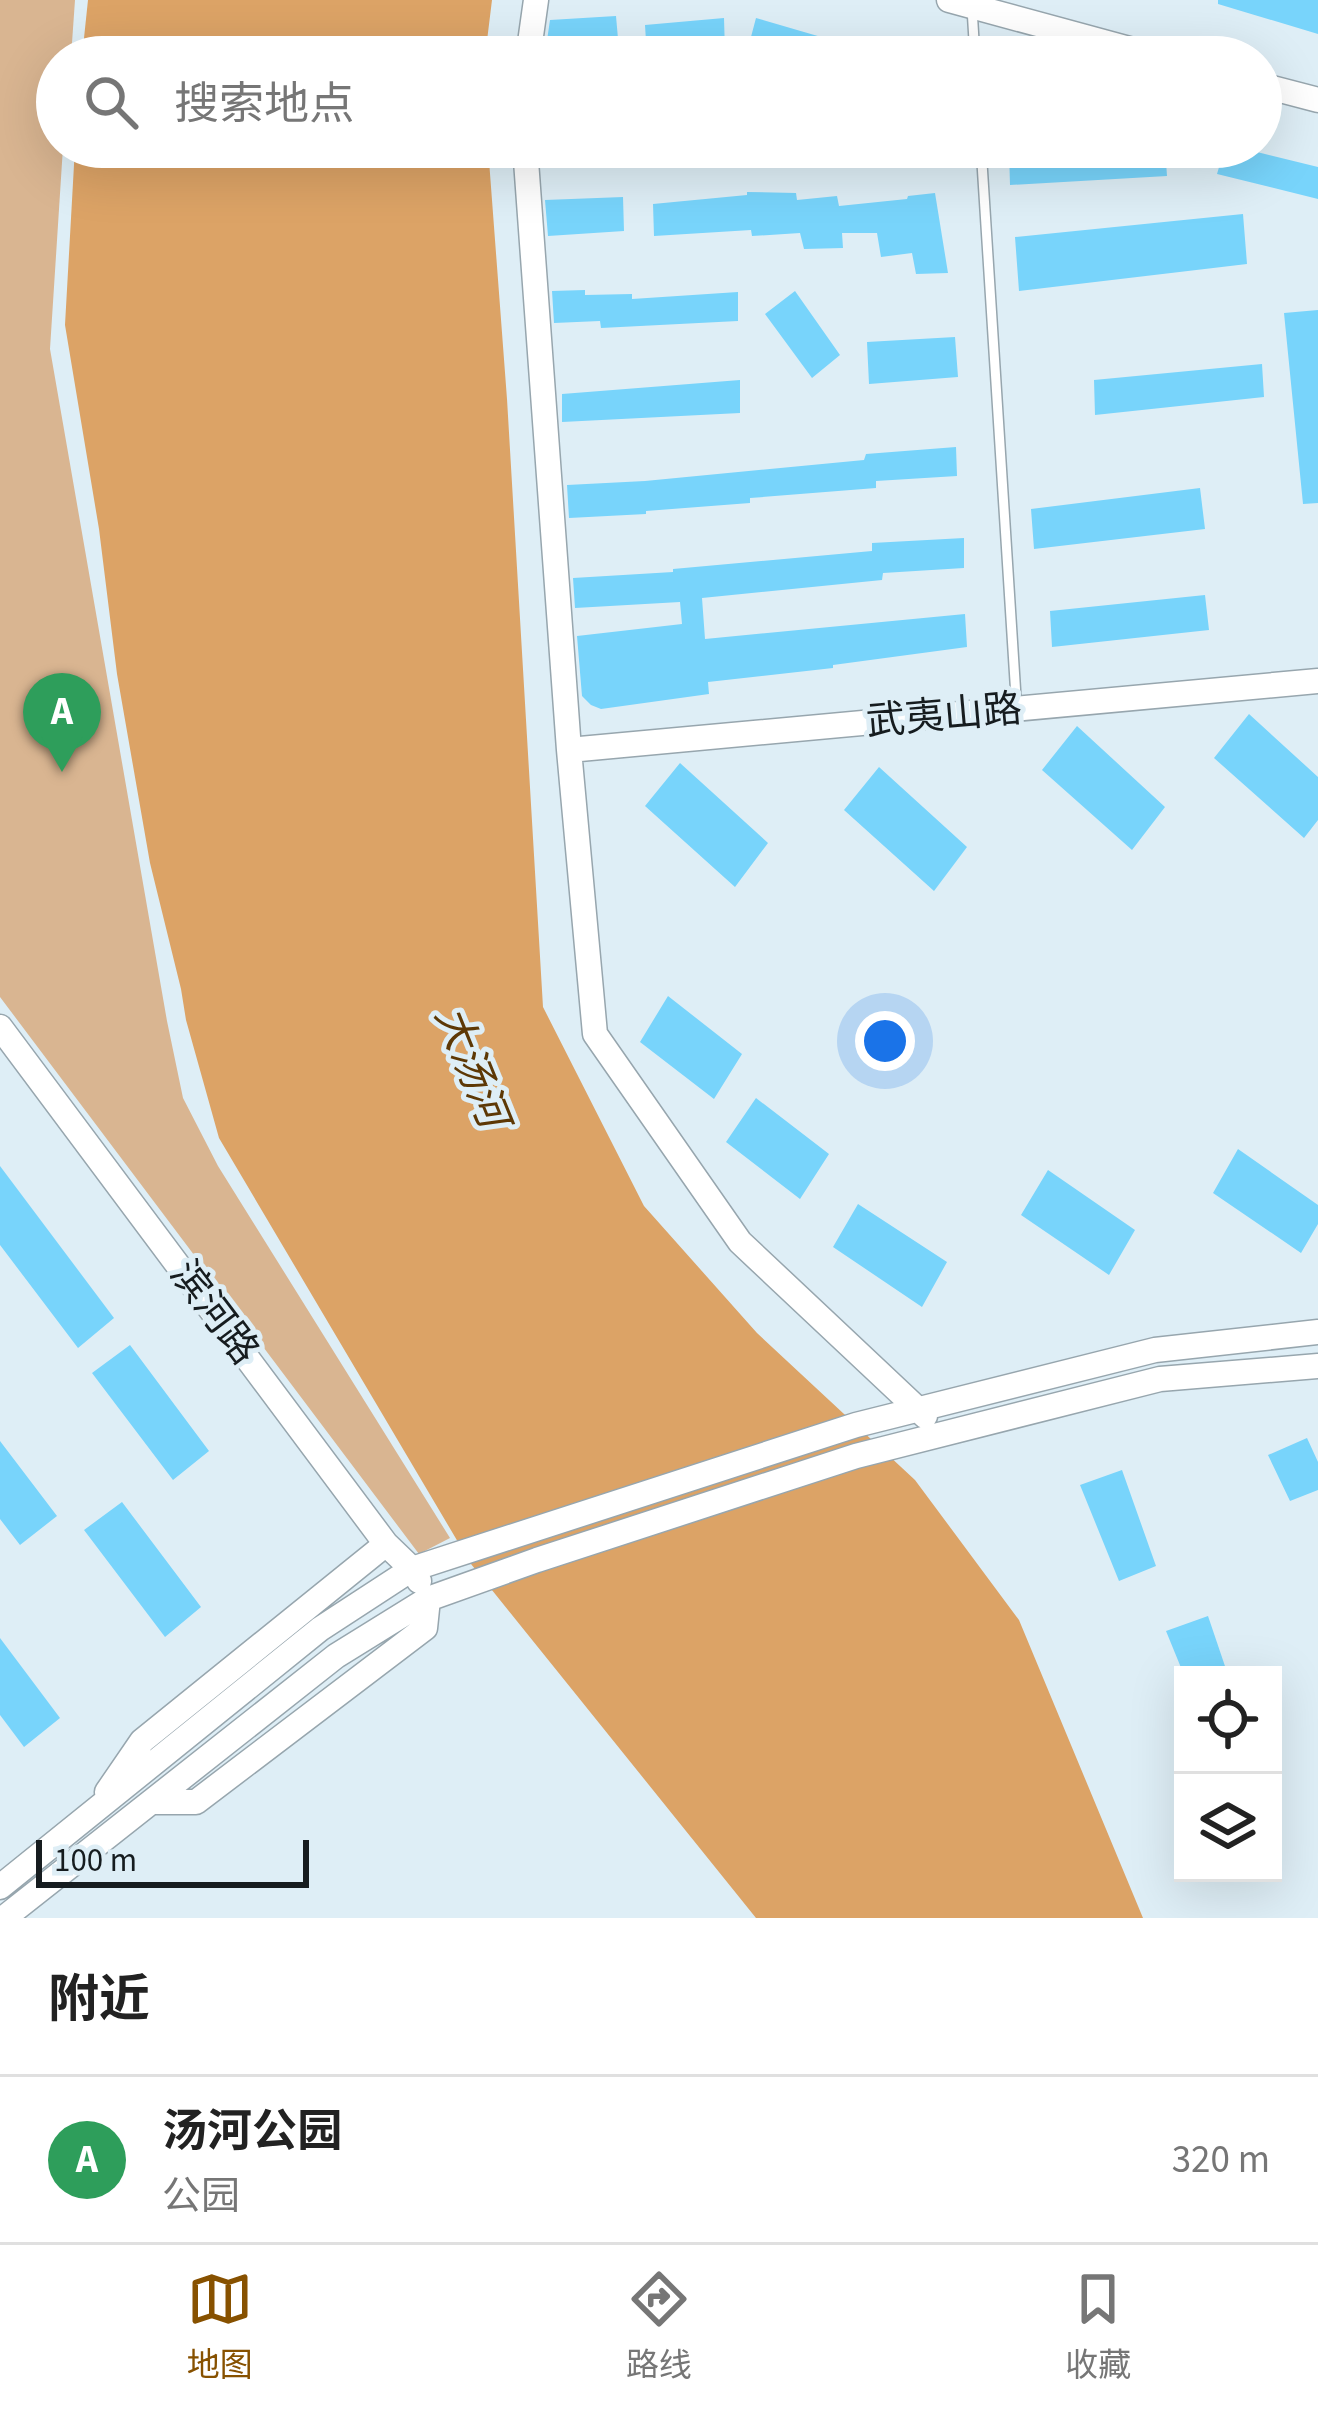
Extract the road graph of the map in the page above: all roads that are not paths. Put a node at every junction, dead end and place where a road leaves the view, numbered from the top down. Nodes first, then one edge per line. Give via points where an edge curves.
1 (536, 0) edge
2 (960, 3) edge
3 (531, 36) edge
4 (969, 36) edge
5 (1082, 36) edge
6 (1282, 91) edge
7 (1318, 100) edge
8 (527, 168) edge
9 (982, 168) edge
10 (1318, 681) edge
11 (1016, 697) dead end
12 (569, 750) junction
13 (0, 1027) edge
14 (1318, 1332) edge
15 (1318, 1366) edge
16 (918, 1409) junction
17 (943, 1435) junction
18 (386, 1544) junction
19 (412, 1569) junction
20 (428, 1599) junction
21 (88, 1819) junction
22 (0, 1887) edge
23 (4, 1918) edge

1 - 3 street
2 - 4 lane
2 - 5 street
6 - 7 street
8 - 12 street
9 - 11 lane
10 - 12 street, 武夷山路
12 - 16 street via 595,1034 740,1242
13 - 18 street, 滨河路
14 - 16 street via 1155,1350
15 - 17 street via 1160,1379
16 - 17 street
16 - 19 street
17 - 20 street via 856,1456
18 - 19 street, 滨河路
18 - 21 street via 142,1741
19 - 20 street, 滨河路
19 - 21 street via 320,1629
20 - 23 street via 336,1656
21 - 22 street

